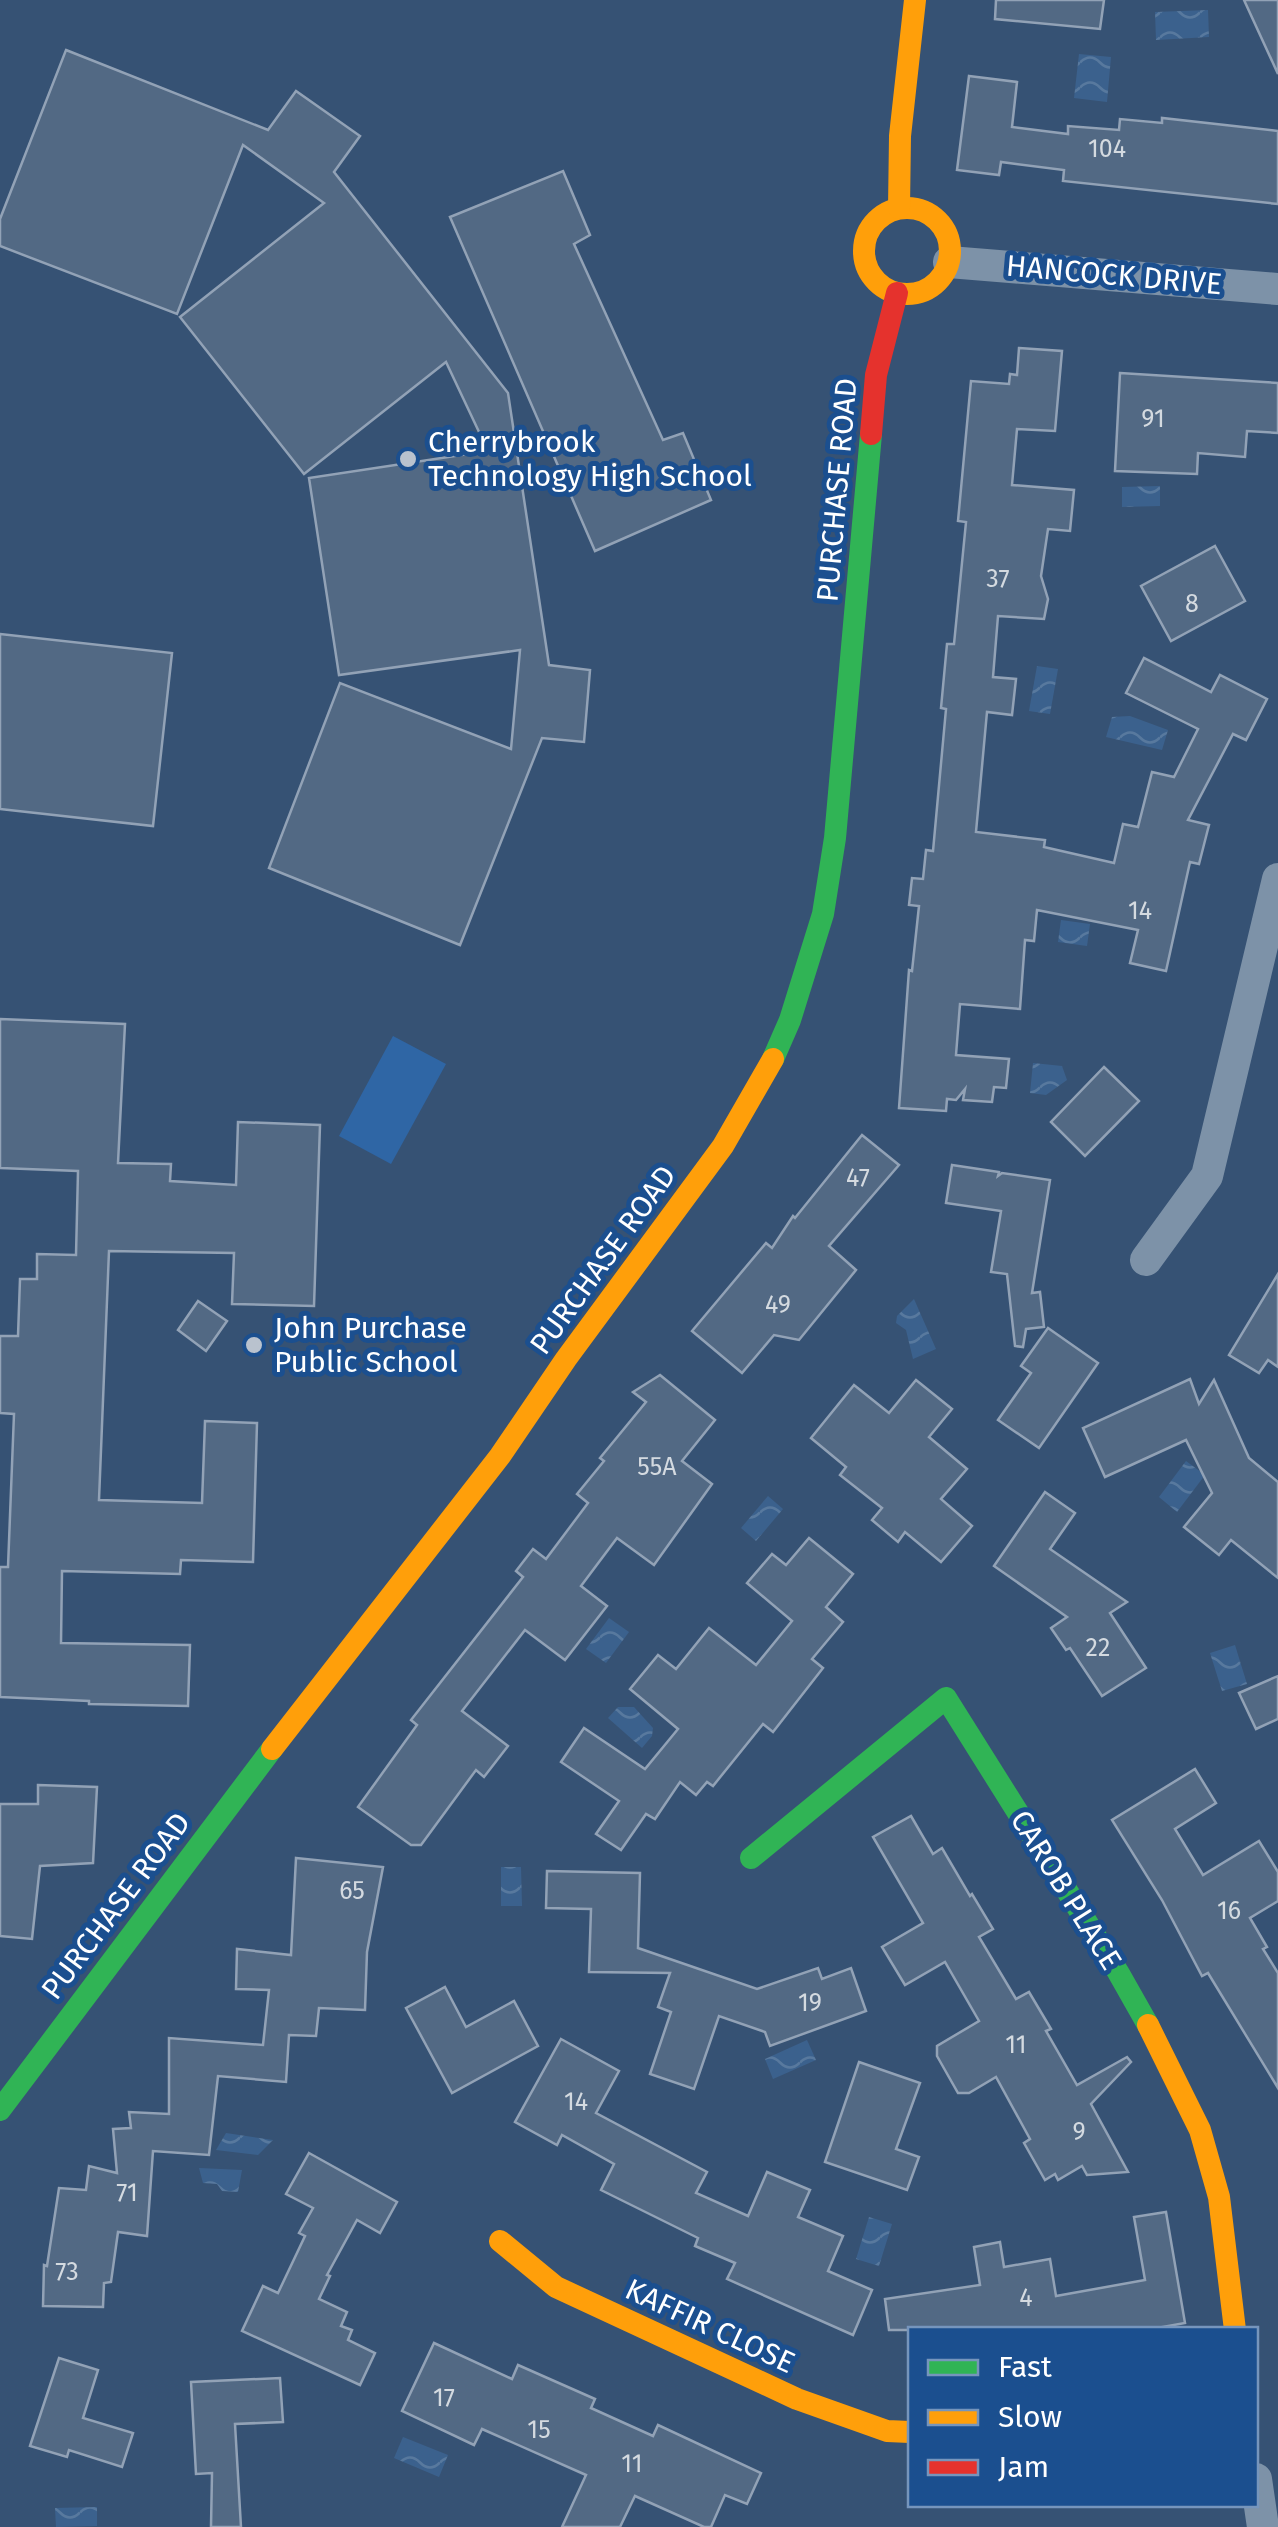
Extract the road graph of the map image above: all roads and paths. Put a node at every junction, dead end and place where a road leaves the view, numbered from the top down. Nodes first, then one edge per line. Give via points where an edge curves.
1 (915, 0) edge
2 (899, 208) junction
3 (950, 262) junction
4 (1278, 290) edge
5 (897, 293) junction
6 (1277, 894) edge
7 (1146, 1260) dead end
8 (751, 1858) dead end
9 (0, 2110) edge
10 (500, 2242) dead end
11 (1235, 2327) edge
12 (908, 2432) edge
13 (1258, 2493) edge
14 (1263, 2527) edge

1 - 2 main road
2 - 3 main road via 927,212 938,222 947,233
2 - 5 main road via 874,223 863,248 870,276
3 - 4 street, HANCOCK DRIVE
3 - 5 main road via 934,286
5 - 9 main road, PURCHASE ROAD via 876,376 823,914 764,1078 713,1161 500,1456
6 - 7 street via 1206,1176
8 - 11 main road, CAROB PLACE via 946,1698 1170,2063 1219,2196
10 - 12 main road, KAFFIR CLOSE via 556,2288 797,2399
13 - 14 street

